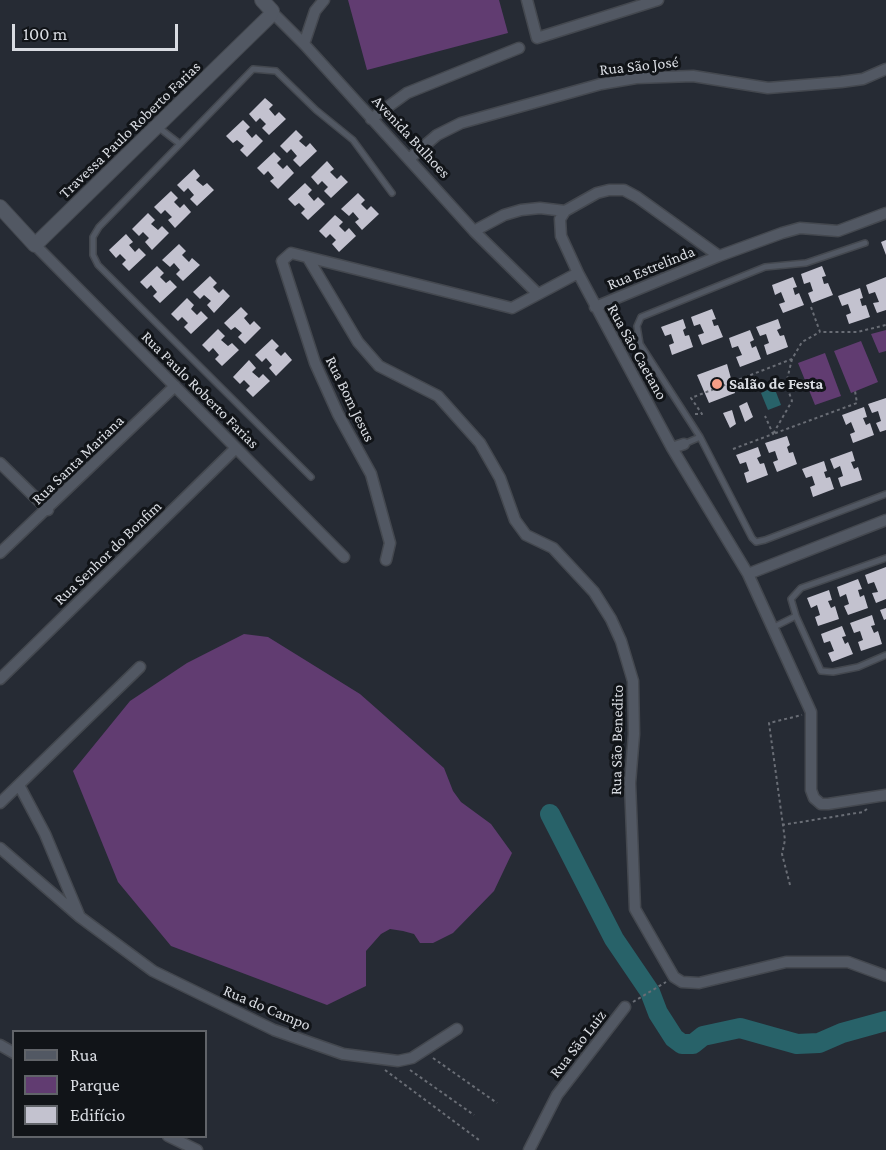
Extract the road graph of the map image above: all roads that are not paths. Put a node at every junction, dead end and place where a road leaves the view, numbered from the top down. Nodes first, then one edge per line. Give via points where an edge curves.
1 (262, 0) edge
2 (324, 0) edge
3 (527, 0) edge
4 (658, 0) edge
5 (272, 12) junction
6 (304, 44) junction
7 (519, 48) dead end
8 (886, 69) edge
9 (371, 119) junction
10 (158, 127) junction
11 (180, 144) junction
12 (408, 159) junction
13 (392, 193) dead end
14 (0, 207) edge
15 (565, 211) junction
16 (886, 213) edge
17 (474, 231) junction
18 (865, 243) dead end
19 (36, 245) junction
20 (719, 256) junction
21 (308, 258) junction
22 (578, 273) junction
23 (538, 294) junction
24 (595, 308) junction
25 (175, 386) junction
26 (700, 437) junction
27 (684, 444) joint
28 (236, 448) junction
29 (672, 448) junction
30 (0, 463) edge
31 (311, 477) dead end
32 (886, 494) edge
33 (48, 510) junction
34 (886, 520) edge
35 (0, 536) edge
36 (9, 545) junction
37 (0, 553) edge
38 (344, 557) dead end
39 (886, 558) edge
40 (386, 560) dead end
41 (748, 574) junction
42 (796, 616) junction
43 (772, 628) junction
44 (886, 655) edge
45 (140, 667) dead end
46 (0, 679) edge
47 (18, 785) junction
48 (886, 795) edge
49 (0, 803) edge
50 (0, 848) edge
51 (80, 917) junction
52 (886, 976) edge
53 (625, 1007) road end
54 (457, 1029) dead end
55 (170, 1138) edge
56 (197, 1150) edge
57 (529, 1150) edge

1 - 5 street, Avenida Bulhoes
2 - 6 street via 315,11
3 - 4 street via 537,38
5 - 6 street, Avenida Bulhoes
5 - 10 street, Travessa Paulo Roberto Farias
6 - 9 street, Avenida Bulhoes
7 - 9 street via 407,93
8 - 12 street, Rua São José via 863,79 768,88 693,76 601,84 461,123 437,135
9 - 12 street, Avenida Bulhoes
10 - 11 lane
10 - 19 street, Travessa Paulo Roberto Farias
11 - 13 lane via 253,69 276,71 353,140
11 - 31 lane via 99,226 93,237 93,255 98,265
12 - 17 street, Avenida Bulhoes
14 - 19 street
15 - 17 street via 521,210 504,214
15 - 20 street, Rua Estrelinda via 597,193 624,190
15 - 22 street via 559,226 561,236
16 - 20 street, Rua Estrelinda via 838,231 800,228
17 - 23 street, Avenida Bulhoes
18 - 26 lane via 806,263 765,267 641,317 637,326 640,344
19 - 25 street, Rua Paulo Roberto Farias
20 - 24 street, Rua Estrelinda
21 - 23 street via 512,308
21 - 40 street, Rua Bom Jesus via 291,253 282,261 282,268 315,363 371,474 390,543
21 - 52 street, Rua São Benedito via 358,342 380,366 438,396 480,444 500,478 515,520 526,535 553,548 594,592 611,619 633,681 630,783 635,909 674,977 699,983 786,962 848,962
22 - 23 street
22 - 24 street, Rua São Caetano
24 - 29 street, Rua São Caetano
25 - 28 street, Rua Paulo Roberto Farias
25 - 33 street, Rua Santa Mariana
26 - 27 lane
26 - 32 lane via 756,542
27 - 29 street
28 - 38 street, Rua Paulo Roberto Farias
28 - 46 street, Rua Senhor do Bonfim
29 - 41 street, Rua São Caetano
30 - 33 street
33 - 36 street, Rua Santa Mariana
34 - 41 street
35 - 36 street
36 - 37 street, Rua Santa Mariana
39 - 42 lane via 801,588 791,599
41 - 43 street, Rua São Caetano
42 - 43 lane
42 - 44 lane via 821,671 858,667
43 - 48 street, Rua São Caetano via 811,712 814,798 828,804
45 - 47 street
47 - 49 street
47 - 51 street, Rua do Campo via 45,834
50 - 51 street, Rua do Campo
51 - 54 street, Rua do Campo via 172,983 273,1030 343,1054 398,1061 412,1058
53 - 57 street, Rua São Luiz via 557,1095
55 - 56 street

